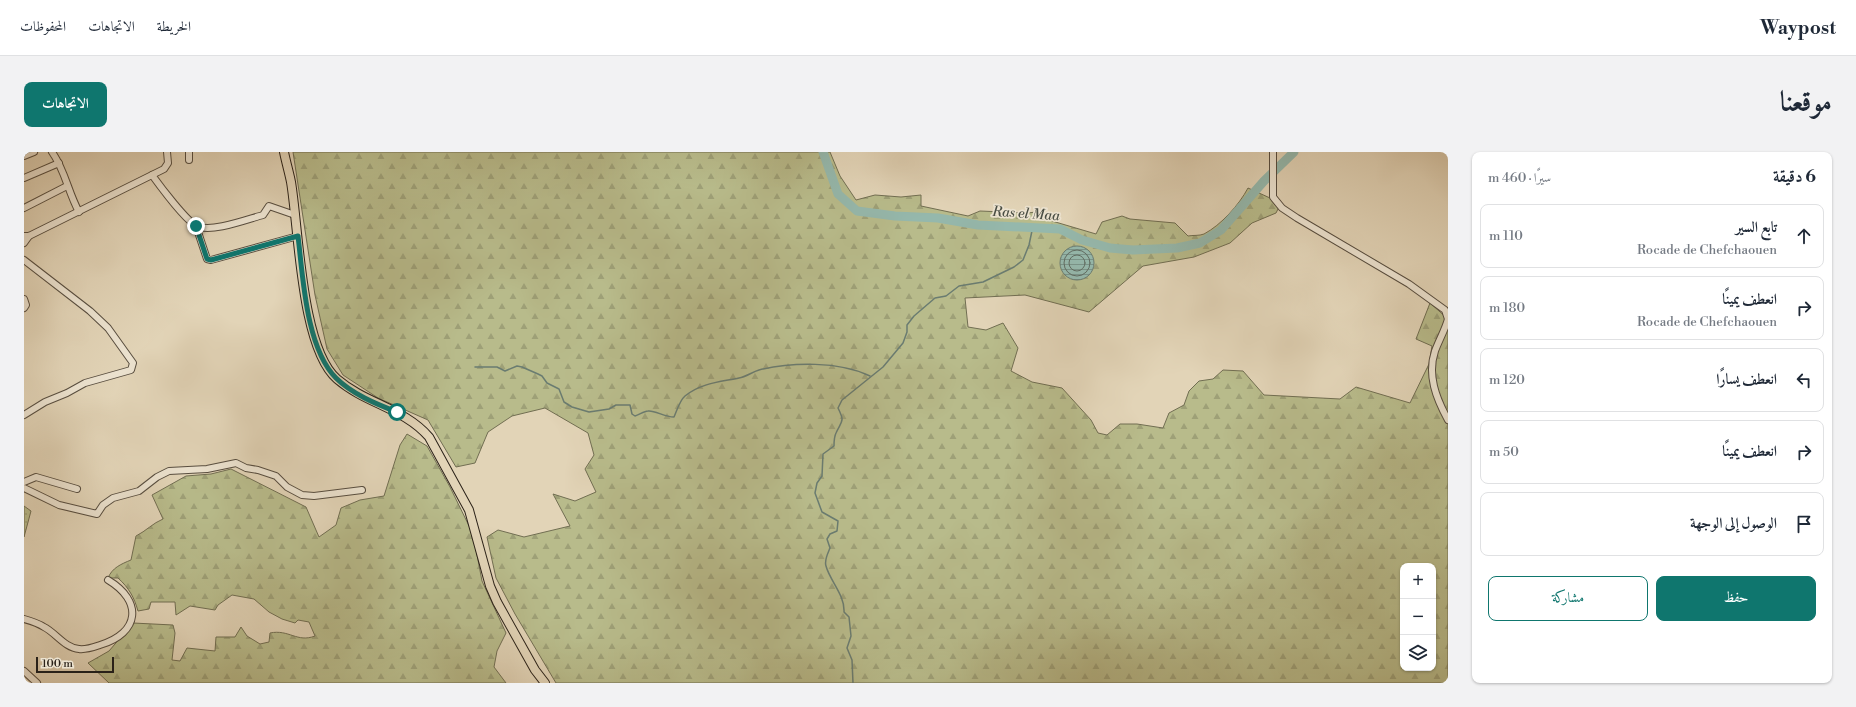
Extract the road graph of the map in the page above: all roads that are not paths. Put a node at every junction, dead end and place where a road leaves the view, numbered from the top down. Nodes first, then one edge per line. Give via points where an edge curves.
1 (34, 152) edge
2 (52, 152) edge
3 (167, 152) edge
4 (189, 152) edge
5 (284, 152) edge
6 (1273, 152) edge
7 (24, 156) edge
8 (189, 160) dead end
9 (59, 162) junction
10 (152, 175) junction
11 (24, 178) edge
12 (67, 186) junction
13 (24, 208) edge
14 (79, 212) junction
15 (295, 215) junction
16 (196, 226) junction
17 (27, 236) edge
18 (298, 236) junction
19 (24, 244) edge
20 (24, 260) edge
21 (24, 299) edge
22 (24, 308) edge
23 (1448, 319) edge
24 (24, 415) edge
25 (1448, 420) edge
26 (24, 482) edge
27 (24, 488) edge
28 (77, 489) dead end
29 (362, 490) dead end
30 (108, 580) dead end
31 (24, 619) edge
32 (24, 672) edge
33 (37, 683) edge
34 (544, 683) edge

1 - 7 street
2 - 9 street
3 - 10 street via 168,166
4 - 8 street
5 - 15 main road
6 - 23 street via 1273,197 1282,208 1409,284 1445,310
9 - 11 street
9 - 12 street
10 - 14 street
10 - 16 street
12 - 13 street
12 - 14 street
14 - 17 street
15 - 16 street via 269,206 264,215 216,227
15 - 18 main road
16 - 18 street via 204,254 211,260
17 - 19 street
18 - 34 main road via 313,334 327,368 337,379 365,398 410,419 429,437 469,510 490,586 497,602
20 - 24 street via 108,328 133,363 131,370 85,383
21 - 22 street
23 - 25 street via 1433,358 1432,373 1435,393
26 - 28 street via 36,477
27 - 29 street via 59,505 97,514 108,501 139,491 169,471 236,464 276,476 287,487 302,495
30 - 31 street via 120,587 133,609 124,631 110,642 87,649 73,648 45,627
32 - 33 street

